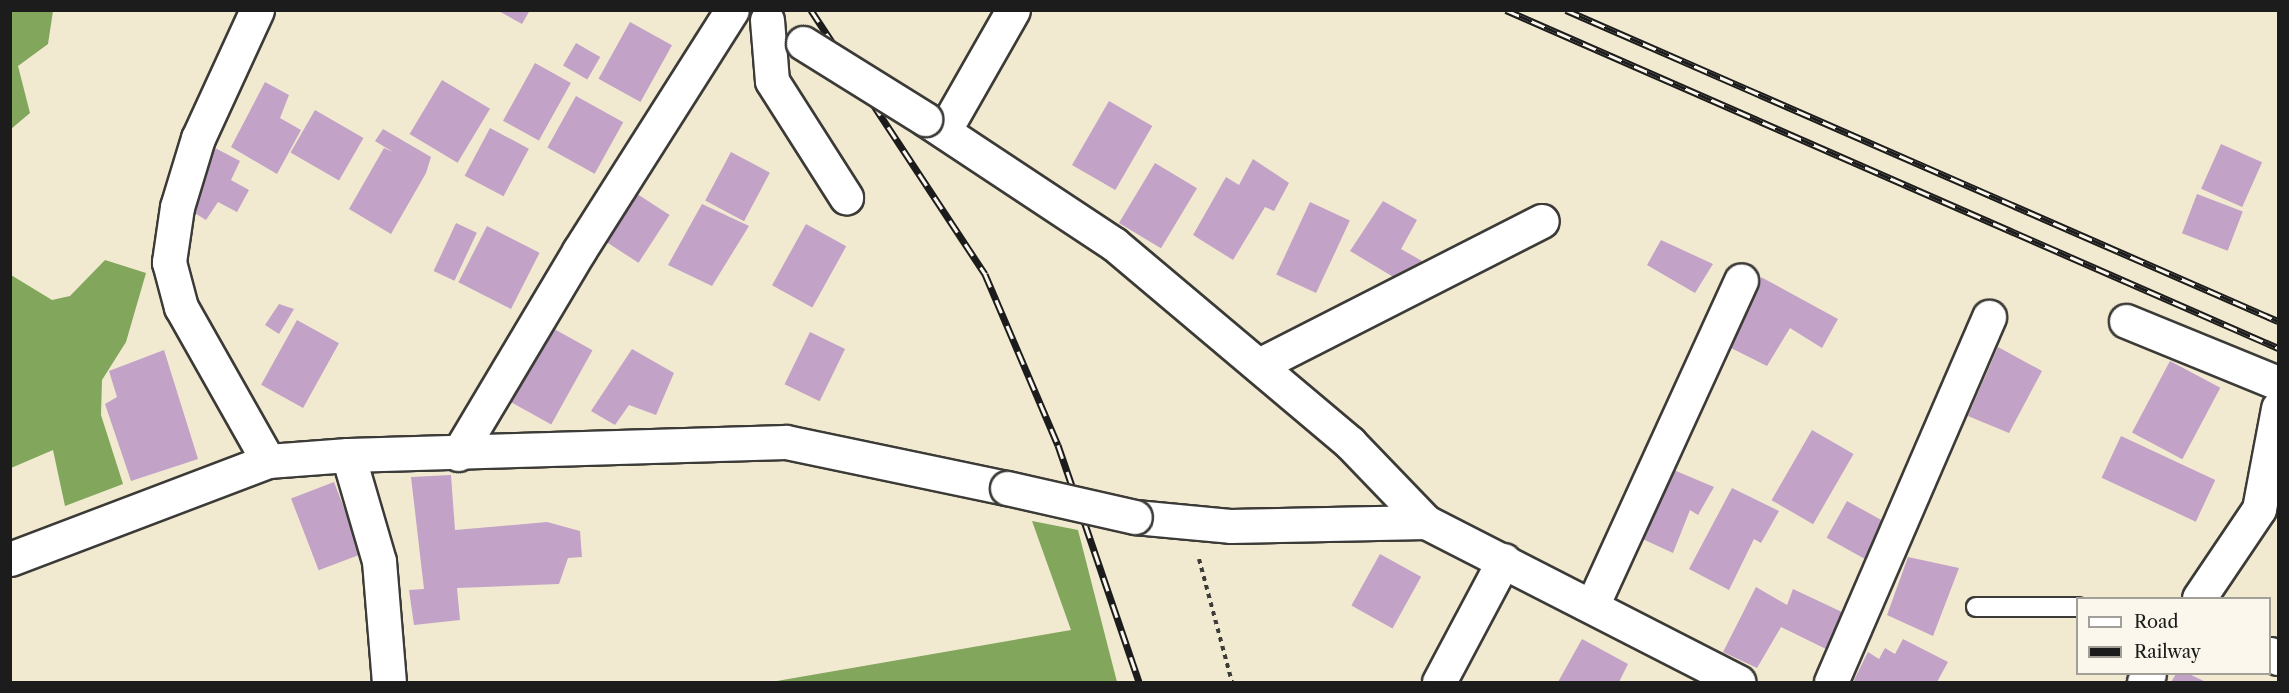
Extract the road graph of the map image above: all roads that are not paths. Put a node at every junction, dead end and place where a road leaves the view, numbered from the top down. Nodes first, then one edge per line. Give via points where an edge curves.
1 (257, 10) edge
2 (732, 10) edge
3 (1013, 10) edge
4 (759, 15) edge
5 (935, 125) junction
6 (846, 197) dead end
7 (1542, 221) dead end
8 (1741, 280) dead end
9 (1989, 317) dead end
10 (2126, 321) dead end
11 (1261, 364) junction
12 (2278, 383) edge
13 (2278, 408) edge
14 (348, 454) junction
15 (458, 454) junction
16 (268, 461) junction
17 (1426, 522) junction
18 (10, 559) edge
19 (1504, 560) junction
20 (2200, 597) edge
21 (1592, 606) junction
22 (1976, 607) dead end
23 (2076, 607) edge
24 (1694, 672) edge
25 (389, 682) edge
26 (1439, 682) edge
27 (1738, 682) edge
28 (1832, 682) edge

1 - 16 street via 198,138 177,207 169,261 181,307
2 - 15 street via 579,251
3 - 5 street
4 - 5 street, bridge
4 - 6 street via 772,81
5 - 11 street via 1114,244
7 - 11 street
8 - 21 street
9 - 28 street
10 - 12 street
11 - 17 street via 1350,442
13 - 20 street via 2259,509
14 - 15 street
14 - 16 street
14 - 25 street via 379,561
15 - 17 street, bridge via 786,442 1135,517 1230,526
16 - 18 street
17 - 19 street
19 - 21 street
19 - 26 street
21 - 24 street
22 - 23 lane
24 - 27 street

